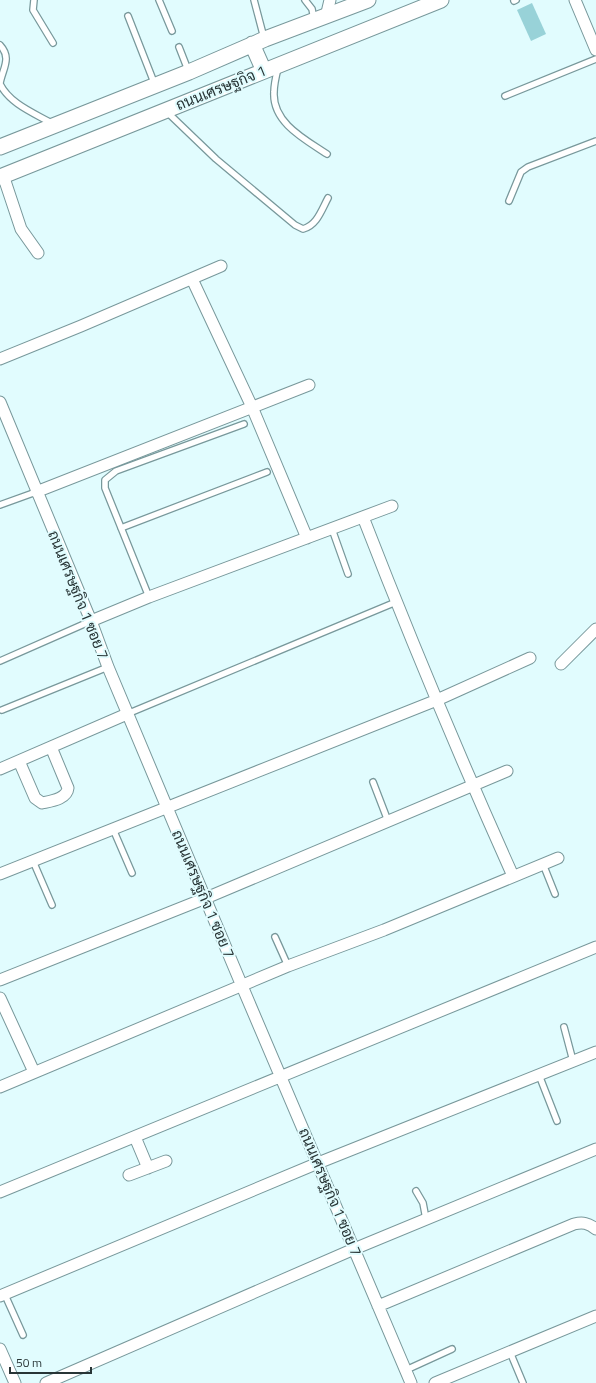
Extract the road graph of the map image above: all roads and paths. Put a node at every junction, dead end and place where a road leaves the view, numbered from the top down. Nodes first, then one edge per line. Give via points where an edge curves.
1 (34, 0) edge
2 (158, 0) edge
3 (254, 0) edge
4 (305, 0) edge
5 (330, 0) edge
6 (368, 0) edge
7 (441, 0) edge
8 (575, 0) edge
9 (128, 16) dead end
10 (320, 19) junction
11 (172, 31) dead end
12 (53, 42) dead end
13 (258, 42) junction
14 (0, 45) edge
15 (179, 46) dead end
16 (596, 50) edge
17 (596, 59) edge
18 (278, 65) junction
19 (264, 71) junction
20 (189, 72) junction
21 (0, 84) edge
22 (155, 85) junction
23 (505, 96) dead end
24 (165, 110) junction
25 (54, 126) junction
26 (596, 140) edge
27 (0, 148) edge
28 (327, 154) dead end
29 (2, 176) edge
30 (328, 198) dead end
31 (509, 201) dead end
32 (38, 253) dead end
33 (221, 266) dead end
34 (192, 279) junction
35 (0, 359) edge
36 (310, 385) dead end
37 (0, 402) edge
38 (252, 407) junction
39 (244, 424) dead end
40 (267, 472) dead end
41 (36, 492) junction
42 (0, 504) edge
43 (392, 506) dead end
44 (363, 517) junction
45 (121, 528) junction
46 (332, 529) junction
47 (308, 538) junction
48 (348, 574) dead end
49 (149, 597) junction
50 (396, 602) junction
51 (91, 621) junction
52 (596, 628) edge
53 (530, 658) dead end
54 (0, 661) edge
55 (561, 664) dead end
56 (108, 667) junction
57 (437, 700) junction
58 (2, 710) dead end
59 (128, 714) junction
60 (51, 747) junction
61 (19, 761) junction
62 (0, 769) edge
63 (507, 771) dead end
64 (373, 782) dead end
65 (473, 786) junction
66 (167, 808) junction
67 (388, 821) junction
68 (113, 829) junction
69 (558, 858) dead end
70 (33, 861) junction
71 (543, 864) junction
72 (132, 873) dead end
73 (0, 874) edge
74 (513, 876) junction
75 (555, 894) dead end
76 (206, 898) junction
77 (52, 906) dead end
78 (275, 936) dead end
79 (596, 947) edge
80 (288, 966) junction
81 (0, 980) edge
82 (242, 986) junction
83 (0, 998) edge
84 (564, 1028) dead end
85 (596, 1052) edge
86 (573, 1061) junction
87 (34, 1072) junction
88 (539, 1075) junction
89 (281, 1076) junction
90 (0, 1087) edge
91 (557, 1121) dead end
92 (135, 1137) junction
93 (596, 1148) edge
94 (166, 1161) dead end
95 (318, 1163) junction
96 (148, 1168) junction
97 (129, 1175) dead end
98 (416, 1191) dead end
99 (0, 1192) edge
100 (426, 1219) junction
101 (596, 1228) edge
102 (354, 1249) junction
103 (3, 1295) edge
104 (378, 1306) junction
105 (596, 1316) edge
106 (23, 1335) dead end
107 (0, 1349) edge
108 (452, 1349) dead end
109 (510, 1352) junction
110 (406, 1370) junction
111 (15, 1383) edge
112 (46, 1383) edge
113 (411, 1383) edge
114 (435, 1383) edge
115 (524, 1383) edge

1 - 12 lane via 33,10
2 - 11 lane
3 - 13 lane
4 - 10 lane
5 - 10 street
6 - 10 main road, ถนนเศรษฐกิจ 1
7 - 18 main road, ถนนเศรษฐกิจ 1
8 - 16 street
9 - 22 lane
10 - 13 main road, ถนนเศรษฐกิจ 1
13 - 19 main road
13 - 20 main road, ถนนเศรษฐกิจ 1
14 - 21 lane via 7,54 7,62
15 - 20 lane
17 - 23 lane
18 - 19 main road, ถนนเศรษฐกิจ 1
18 - 28 lane via 274,93 275,104 282,118 291,129
19 - 24 main road, ถนนเศรษฐกิจ 1
20 - 22 main road, ถนนเศรษฐกิจ 1
21 - 25 lane via 5,94
22 - 25 main road, ถนนเศรษฐกิจ 1
24 - 29 main road, ถนนเศรษฐกิจ 1
24 - 30 lane via 295,225 303,229 310,227
25 - 27 main road, ถนนเศรษฐกิจ 1
26 - 31 lane via 528,167 521,172
29 - 32 street via 21,229
33 - 34 street
34 - 35 street
34 - 38 street
36 - 38 street
37 - 41 street, ถนนเศรษฐกิจ 1 ซอย 7
38 - 41 street
38 - 47 street
39 - 45 lane via 109,475 105,480 105,488
40 - 45 lane
41 - 42 lane
41 - 51 street, ถนนเศรษฐกิจ 1 ซอย 7
43 - 44 street
44 - 46 street
44 - 50 street
45 - 49 lane
46 - 47 street
46 - 48 lane
47 - 49 street
49 - 51 street
50 - 57 street
50 - 59 lane
51 - 54 lane
51 - 56 street, ถนนเศรษฐกิจ 1 ซอย 7
52 - 55 street
53 - 57 street
56 - 58 lane
56 - 59 street, ถนนเศรษฐกิจ 1 ซอย 7
57 - 65 street
57 - 66 street
59 - 60 street
59 - 66 street, ถนนเศรษฐกิจ 1 ซอย 7
60 - 61 street
60 - 61 street via 68,788 64,796 42,803 38,801
61 - 62 street
63 - 65 street
64 - 67 lane
65 - 67 street
65 - 74 street
66 - 68 street
66 - 76 street, ถนนเศรษฐกิจ 1 ซอย 7
67 - 76 street
68 - 70 street
68 - 72 lane
69 - 71 street
70 - 73 street
70 - 77 lane
71 - 74 street
71 - 75 lane
74 - 80 street via 384,930
76 - 81 street
76 - 82 street, ถนนเศรษฐกิจ 1 ซอย 7
78 - 80 lane
79 - 89 street
80 - 82 street
82 - 87 street
82 - 89 street, ถนนเศรษฐกิจ 1 ซอย 7
83 - 87 street
84 - 86 lane
85 - 86 street
86 - 88 street
87 - 90 street
88 - 91 lane
88 - 95 street
89 - 92 street
89 - 95 street, ถนนเศรษฐกิจ 1 ซอย 7
92 - 96 street
92 - 99 street
93 - 100 street
94 - 96 street
95 - 102 street, ถนนเศรษฐกิจ 1 ซอย 7
95 - 103 street
96 - 97 street
98 - 100 lane via 423,1203
100 - 102 street
101 - 104 street via 582,1222 574,1224
102 - 104 street, ถนนเศรษฐกิจ 1 ซอย 7
102 - 112 street
103 - 106 lane
104 - 110 street, ถนนเศรษฐกิจ 1 ซอย 7
105 - 109 street
107 - 111 street
108 - 110 lane
109 - 114 street
109 - 115 lane
110 - 113 street, ถนนเศรษฐกิจ 1 ซอย 7

